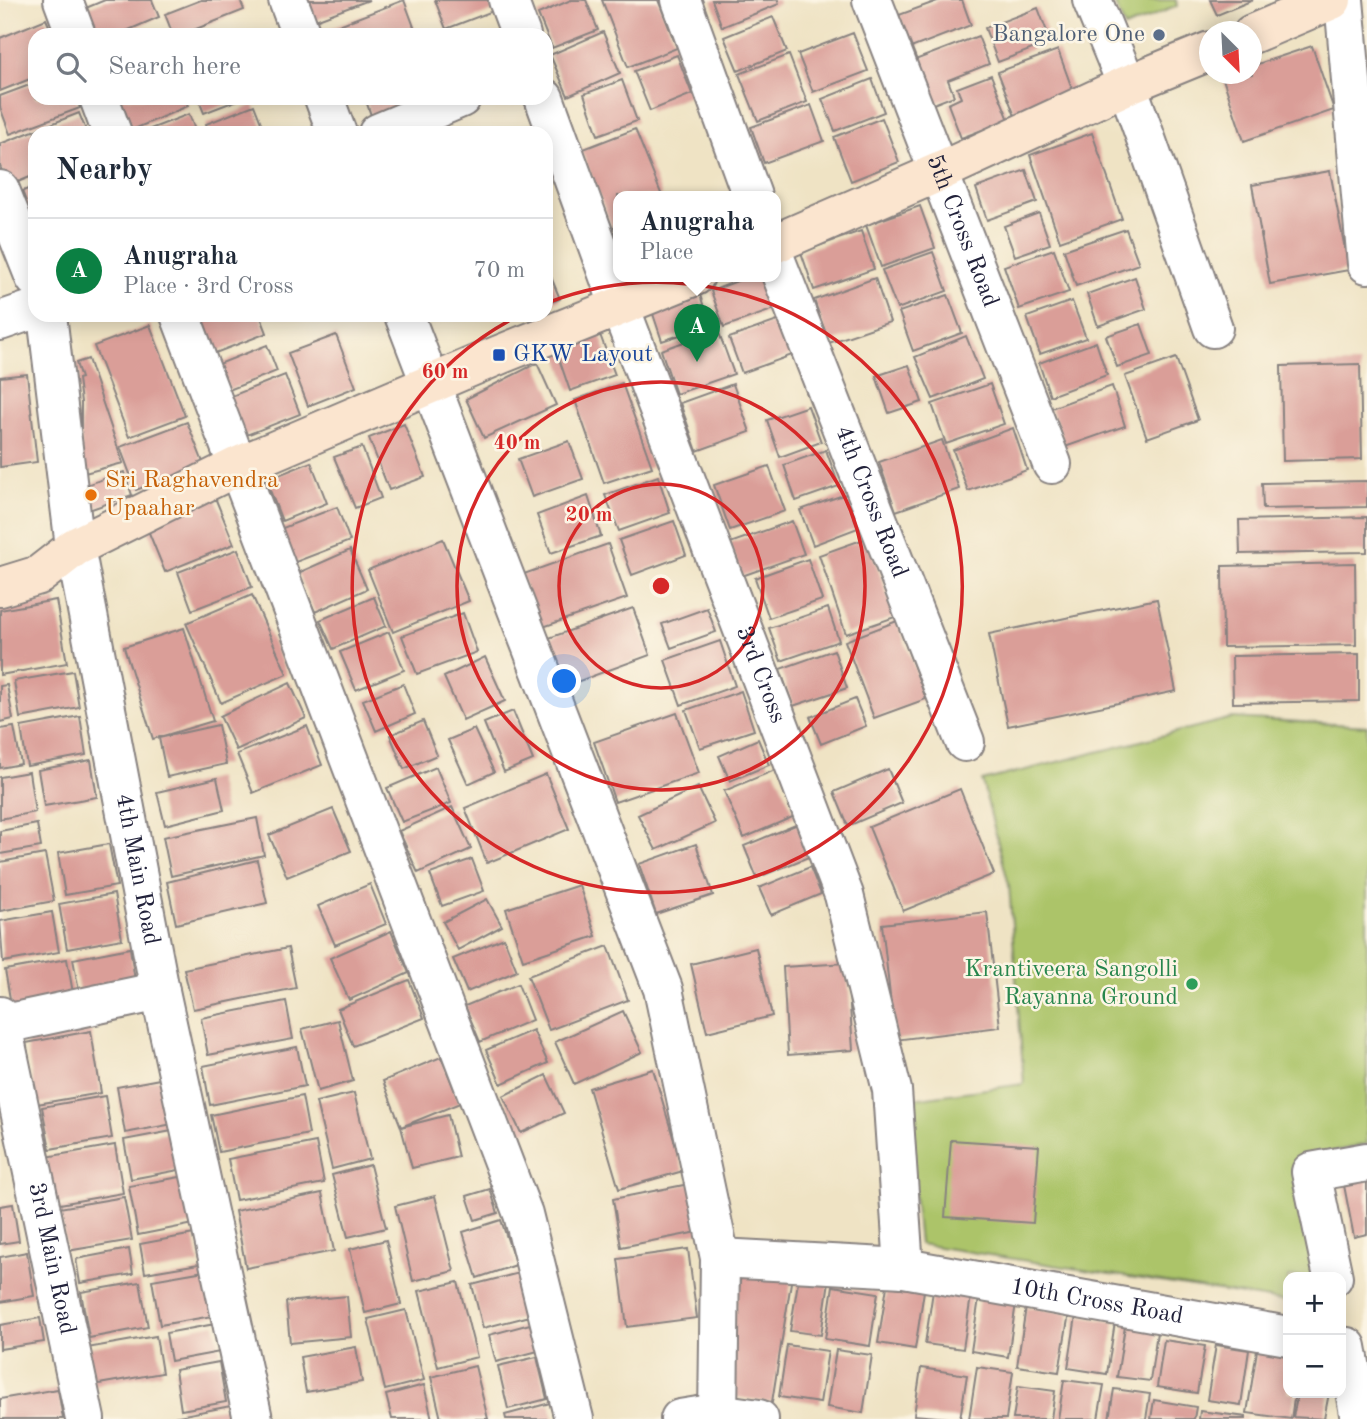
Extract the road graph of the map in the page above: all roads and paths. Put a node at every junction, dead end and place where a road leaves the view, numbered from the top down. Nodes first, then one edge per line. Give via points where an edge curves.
1 (63, 0) edge
2 (288, 0) edge
3 (508, 0) edge
4 (681, 0) edge
5 (872, 0) edge
6 (1092, 0) edge
7 (1332, 0) edge
8 (1344, 0) edge
9 (73, 28) edge
10 (298, 28) edge
11 (518, 28) edge
12 (1262, 29) edge
13 (1199, 55) edge
14 (1128, 85) junction
15 (102, 105) edge
16 (327, 105) edge
17 (444, 105) edge
18 (547, 105) edge
19 (109, 126) edge
20 (334, 126) edge
21 (395, 126) edge
22 (939, 172) junction
23 (0, 190) edge
24 (750, 191) edge
25 (781, 241) edge
26 (28, 260) edge
27 (1367, 264) edge
28 (781, 274) edge
29 (680, 282) edge
30 (620, 307) junction
31 (28, 311) edge
32 (0, 321) edge
33 (48, 322) edge
34 (183, 322) edge
35 (407, 322) edge
36 (1213, 328) dead end
37 (430, 386) junction
38 (1052, 464) dead end
39 (236, 467) junction
40 (75, 547) junction
41 (0, 587) edge
42 (965, 742) dead end
43 (160, 991) junction
44 (1, 1022) edge
45 (1367, 1162) edge
46 (720, 1258) junction
47 (904, 1268) junction
48 (1332, 1272) edge
49 (1283, 1335) edge
50 (1346, 1350) edge
51 (717, 1416) edge
52 (85, 1419) edge
53 (253, 1419) edge
54 (574, 1419) edge
55 (680, 1419) edge
56 (760, 1419) edge
57 (1360, 1419) edge

1 - 9 street
2 - 10 street
3 - 11 street
4 - 24 street
5 - 22 street, 5th Cross Road
6 - 14 street
7 - 12 street
8 - 27 street
13 - 14 street
14 - 22 street
14 - 36 street
15 - 19 street
16 - 20 street
17 - 21 street
18 - 30 street, 3rd Cross
22 - 25 street
22 - 38 street, 5th Cross Road
23 - 26 street
28 - 42 street, 4th Cross Road
29 - 30 street
30 - 37 street
30 - 47 street, 3rd Cross via 844,895 892,1090
31 - 32 street
33 - 40 street, 4th Main Road
34 - 39 street
35 - 37 street
37 - 39 street
37 - 46 street via 663,989
39 - 40 street
39 - 54 street via 523,1214
40 - 41 street via 39,575
40 - 43 street, 4th Main Road
43 - 44 street
43 - 53 street, 4th Main Road
44 - 52 street, 3rd Main Road
45 - 48 street via 1311,1172
46 - 47 street, 10th Cross Road
46 - 51 street
47 - 49 street, 10th Cross Road
50 - 57 street
51 - 55 street
51 - 56 street

